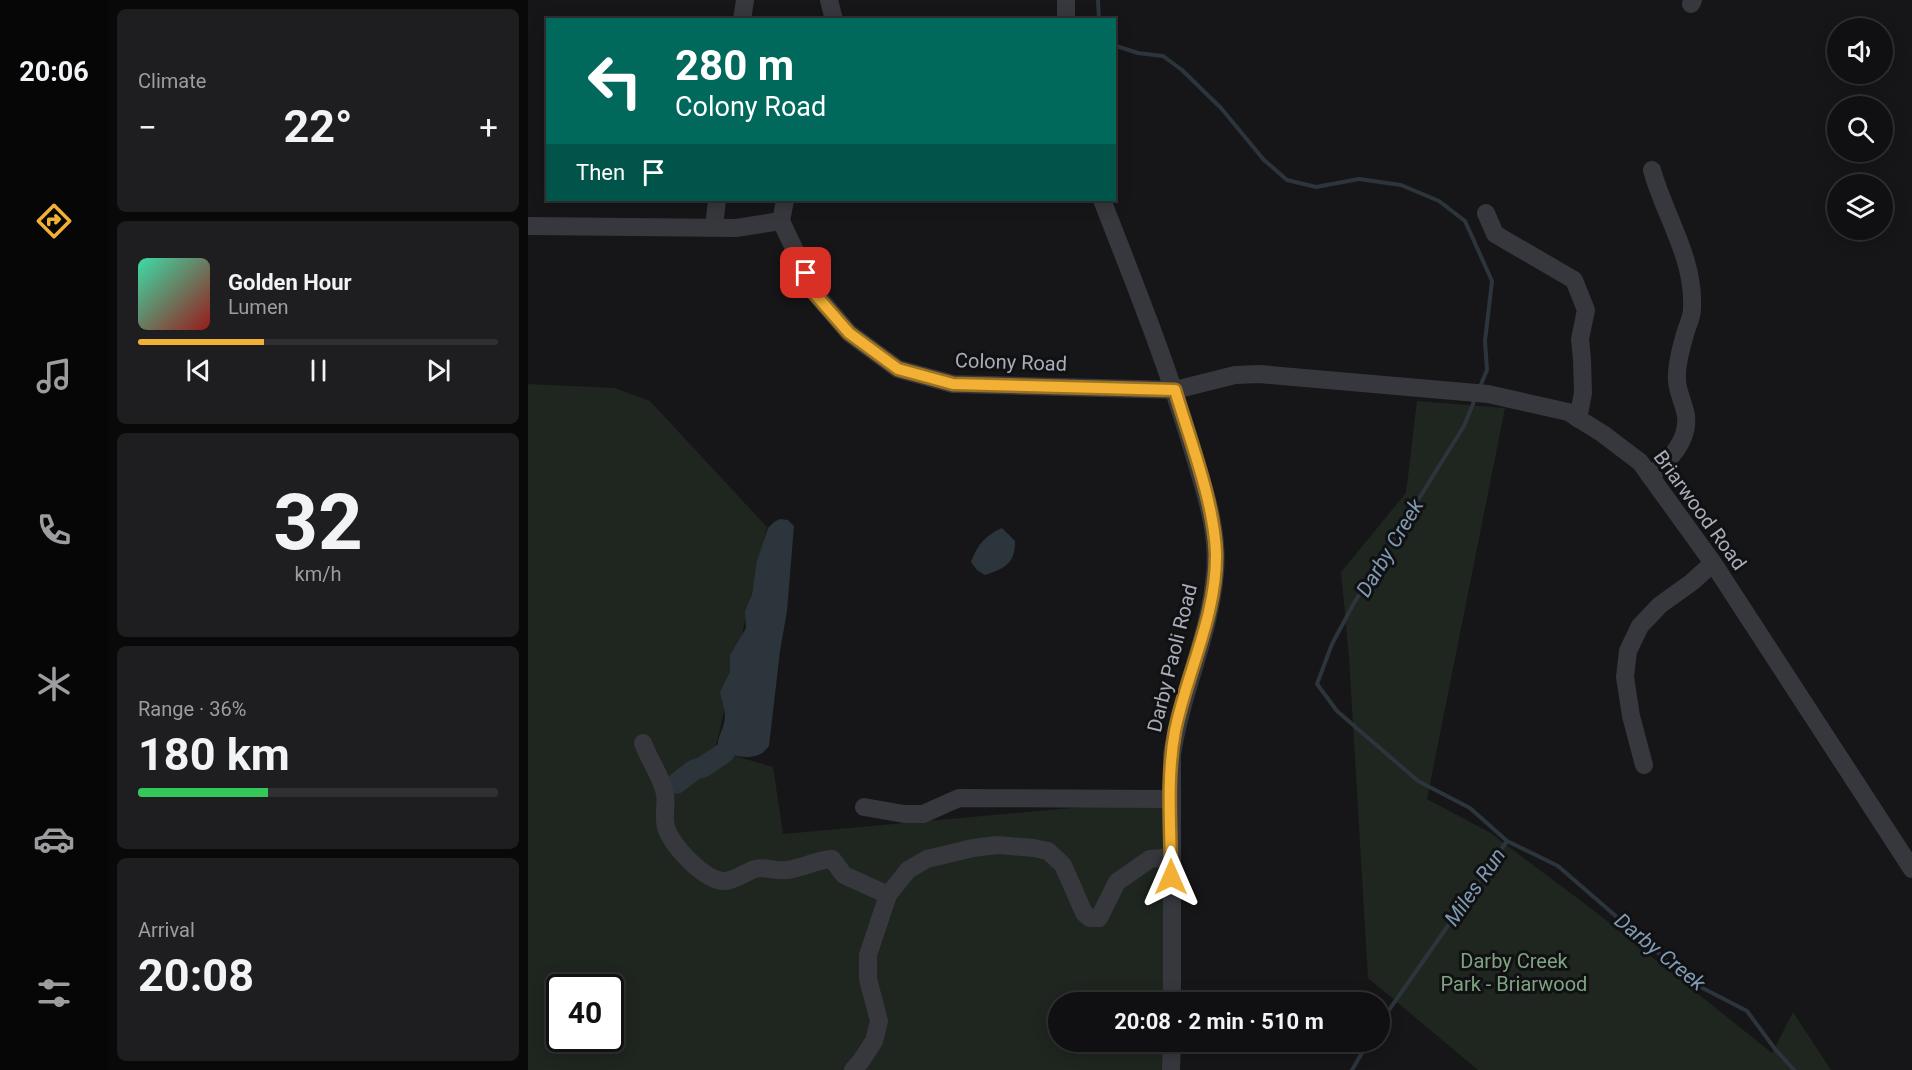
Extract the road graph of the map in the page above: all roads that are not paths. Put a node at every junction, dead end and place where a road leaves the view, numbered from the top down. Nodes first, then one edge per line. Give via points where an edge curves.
1 (745, 0) edge
2 (829, 0) edge
3 (1066, 0) edge
4 (742, 18) edge
5 (834, 18) edge
6 (1066, 18) edge
7 (1652, 170) dead end
8 (717, 201) edge
9 (785, 201) edge
10 (1102, 201) edge
11 (1486, 213) dead end
12 (782, 222) junction
13 (528, 226) edge
14 (714, 227) junction
15 (1175, 390) junction
16 (1578, 419) junction
17 (1650, 476) junction
18 (1713, 563) junction
19 (643, 743) dead end
20 (1644, 765) dead end
21 (1171, 799) junction
22 (864, 807) dead end
23 (1905, 842) edge
24 (1171, 857) junction
25 (1912, 869) edge
26 (888, 895) junction
27 (1172, 992) edge
28 (1172, 1052) edge
29 (853, 1070) edge
30 (1171, 1070) edge

1 - 4 street
2 - 5 street
3 - 6 street
7 - 17 street via 1686,256 1692,311 1677,381 1686,418 1685,431 1678,448
8 - 14 street
9 - 12 street
10 - 15 street, Darby Paoli Road
11 - 16 street via 1495,234 1574,280 1586,310 1580,339 1583,393
12 - 14 street
12 - 15 street, Colony Road via 814,293 849,333 898,369 953,384
13 - 14 street
15 - 16 street, Briarwood Road via 1235,375 1259,374 1488,394 1568,412
15 - 21 street, Darby Paoli Road via 1209,504 1216,552 1210,606 1176,730
16 - 17 street, Briarwood Road via 1640,462
17 - 18 street, Briarwood Road
18 - 20 street via 1660,605 1640,626 1628,651 1624,677
18 - 23 street, Briarwood Road
19 - 26 street via 665,794 665,826 685,857 715,878 726,881 758,868 791,870 832,859 844,875
21 - 22 street via 959,798 923,814
21 - 24 street, Darby Paoli Road
23 - 25 street, Briarwood Road
24 - 26 street via 1150,859 1118,882 1099,918 1084,913 1063,866 1048,851 1034,848 997,845 927,859 908,870
24 - 27 street, Darby Paoli Road
26 - 29 street via 868,955 868,978 879,1021 874,1041
28 - 30 street

